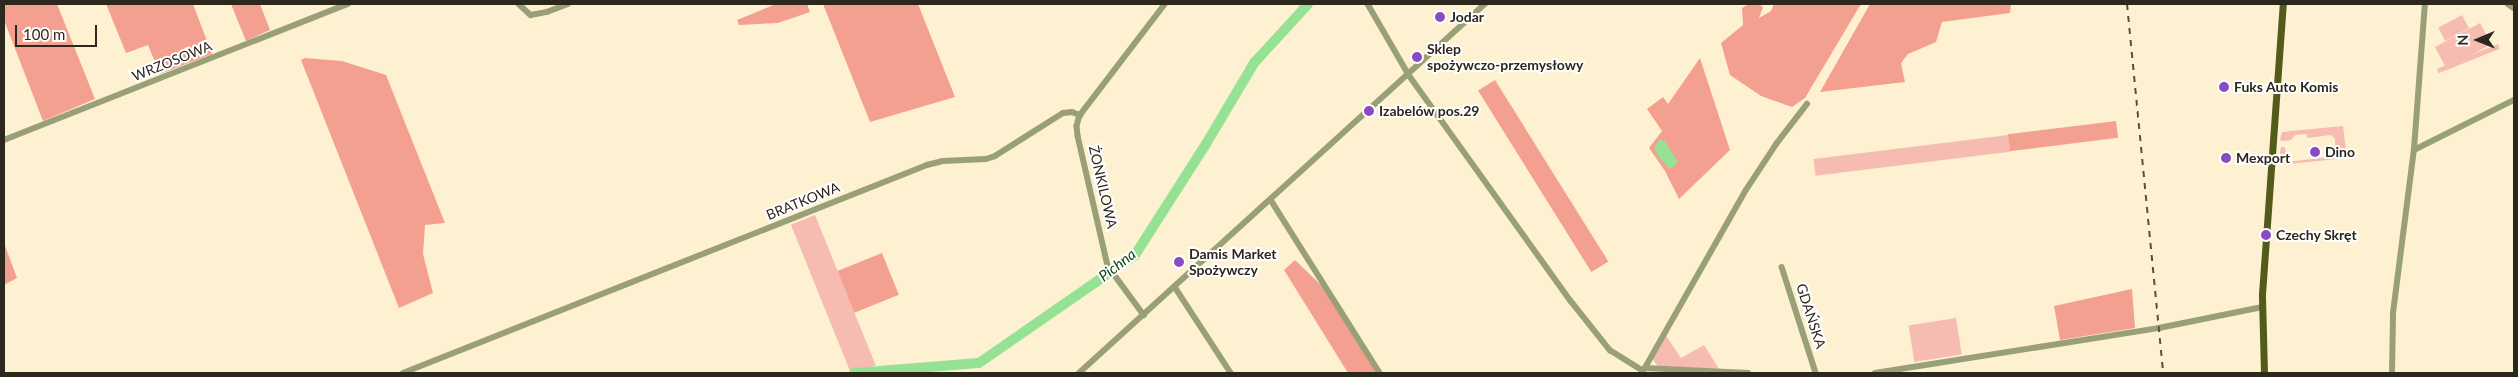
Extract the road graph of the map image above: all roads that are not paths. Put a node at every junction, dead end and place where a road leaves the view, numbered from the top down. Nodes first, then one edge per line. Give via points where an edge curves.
1 (348, 4) edge
2 (519, 4) edge
3 (568, 4) edge
4 (1165, 4) edge
5 (1368, 4) edge
6 (1485, 4) edge
7 (2283, 4) edge
8 (2425, 4) edge
9 (2508, 4) edge
10 (2514, 8) edge
11 (1409, 74) junction
12 (2514, 100) edge
13 (1807, 104) dead end
14 (1080, 114) junction
15 (4, 140) edge
16 (2414, 150) junction
17 (1271, 200) junction
18 (1782, 267) dead end
19 (1175, 287) junction
20 (2262, 307) junction
21 (1144, 315) junction
22 (1643, 370) edge
23 (403, 373) edge
24 (1080, 373) edge
25 (1231, 373) edge
26 (1380, 373) edge
27 (1748, 373) edge
28 (1816, 373) edge
29 (1875, 373) edge
30 (2264, 373) edge
31 (2392, 373) edge

1 - 15 street, WRZOSOWA
2 - 3 street via 531,15
4 - 14 street
5 - 11 street
6 - 11 street
7 - 20 main road
8 - 16 street
9 - 10 street
11 - 17 street
11 - 22 street via 1599,337 1616,355
12 - 16 street
13 - 22 street via 1746,190
14 - 21 street, ŻONKILOWA via 1078,136 1108,266
14 - 23 street, BRATKOWA via 1063,114 995,156 943,161 927,166
16 - 31 street via 2393,313
17 - 19 street
17 - 26 street
18 - 28 street, GDAŃSKA
19 - 21 street
19 - 25 street
20 - 29 street via 2159,328
20 - 30 main road
21 - 24 street
22 - 27 street

